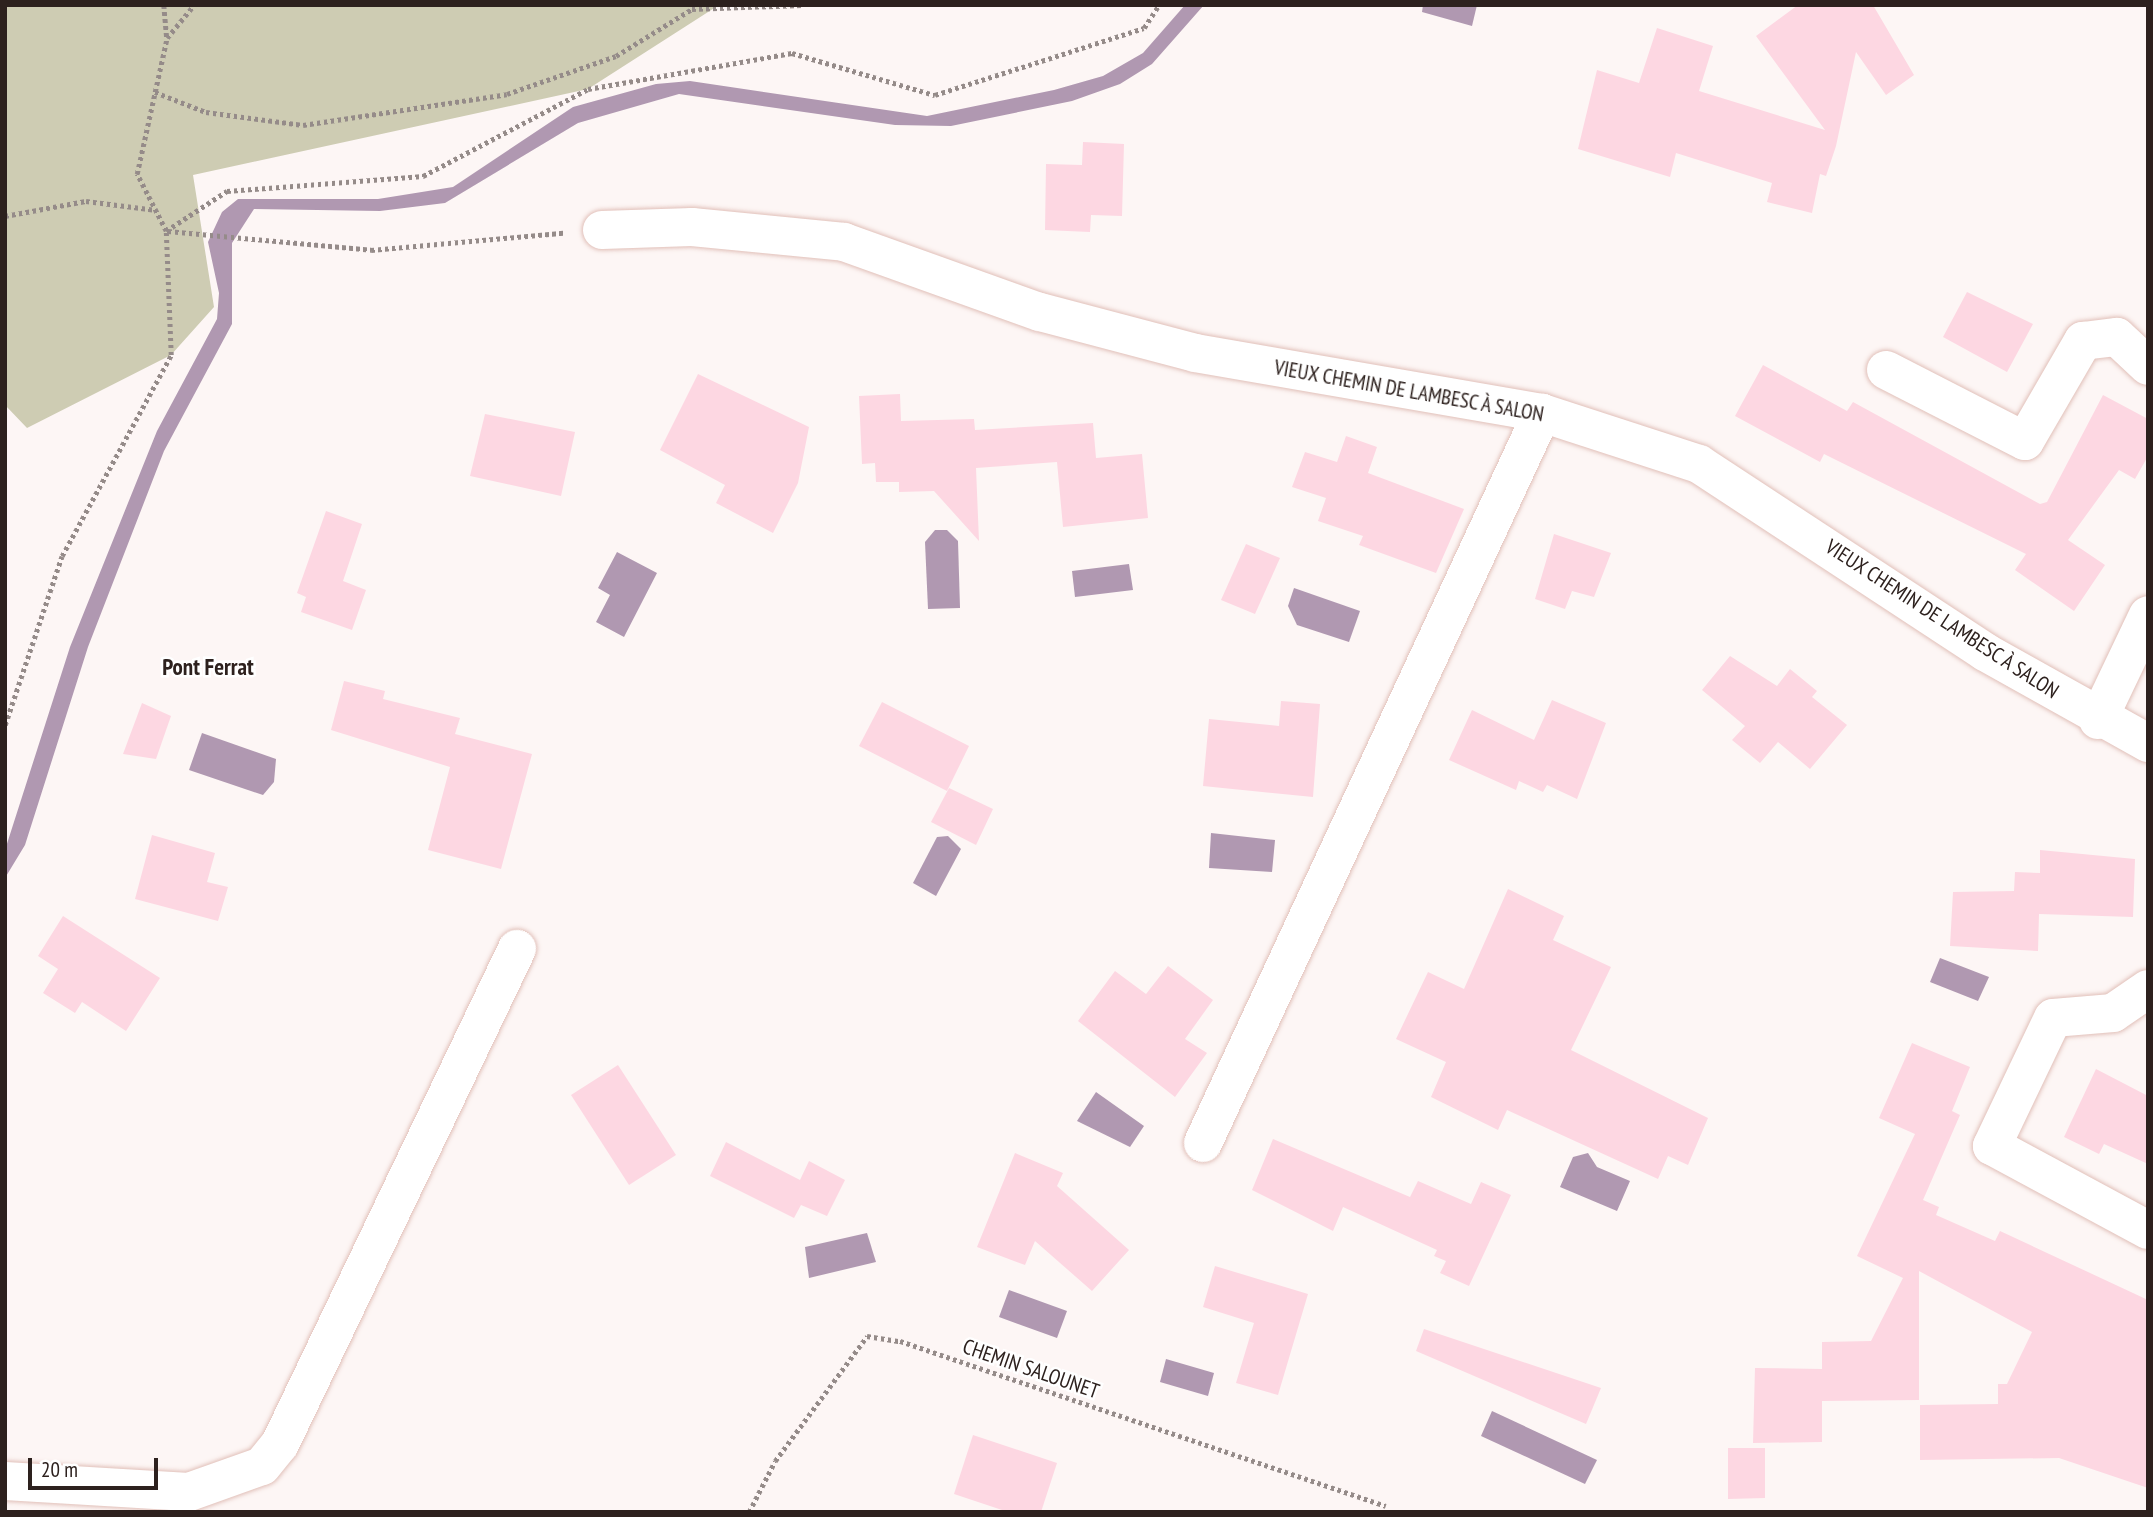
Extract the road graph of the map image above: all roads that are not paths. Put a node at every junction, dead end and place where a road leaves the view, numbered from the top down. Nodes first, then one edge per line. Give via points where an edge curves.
1 (602, 230) road end
2 (2148, 366) edge
3 (1886, 370) dead end
4 (1542, 413) junction
5 (2148, 615) edge
6 (2098, 720) junction
7 (2148, 743) edge
8 (517, 948) dead end
9 (2148, 989) edge
10 (1203, 1143) dead end
11 (2148, 1230) edge
12 (5, 1481) edge

1 - 4 street, VIEUX CHEMIN DE LAMBESC À SALON via 692,227 844,242 1041,312 1195,353
2 - 3 street via 2117,337 2083,341 2025,441
4 - 6 street, VIEUX CHEMIN DE LAMBESC À SALON via 1699,464
4 - 10 street
5 - 6 street
6 - 7 street, VIEUX CHEMIN DE LAMBESC À SALON
8 - 12 street via 280,1444 262,1466 189,1492
9 - 11 street via 2113,1013 2053,1018 1992,1146

